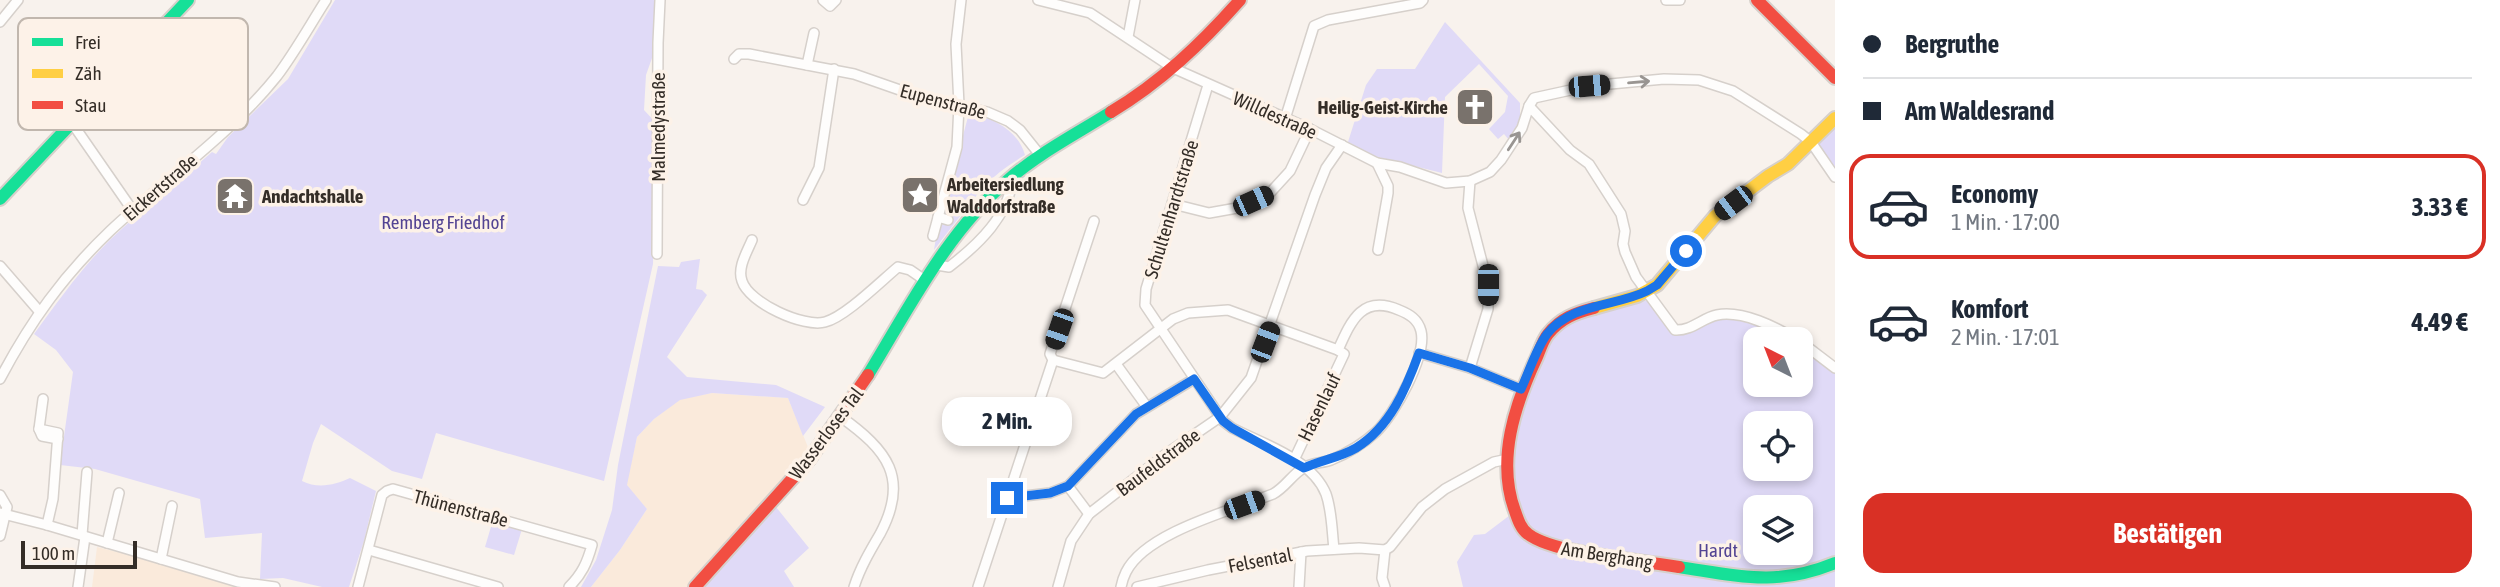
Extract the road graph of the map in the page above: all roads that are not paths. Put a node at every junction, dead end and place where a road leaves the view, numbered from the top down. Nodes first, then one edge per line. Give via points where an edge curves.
1 (18, 0) edge
2 (188, 0) edge
3 (326, 0) edge
4 (660, 0) edge
5 (823, 0) edge
6 (836, 0) edge
7 (961, 0) edge
8 (1038, 0) edge
9 (1135, 0) edge
10 (1240, 0) edge
11 (1423, 0) edge
12 (1666, 0) edge
13 (1680, 0) edge
14 (1757, 0) edge
15 (171, 18) edge
16 (0, 22) edge
17 (814, 33) dead end
18 (1128, 37) junction
19 (734, 59) dead end
20 (807, 65) junction
21 (1173, 68) junction
22 (834, 69) junction
23 (1835, 78) edge
24 (1208, 85) junction
25 (959, 105) junction
26 (1529, 106) junction
27 (248, 107) edge
28 (1835, 118) edge
29 (1285, 119) junction
30 (1310, 129) junction
31 (65, 130) edge
32 (77, 130) edge
33 (223, 130) edge
34 (1811, 142) junction
35 (1342, 145) junction
36 (1040, 155) junction
37 (1377, 163) junction
38 (1013, 175) junction
39 (1835, 177) edge
40 (1470, 181) junction
41 (0, 199) edge
42 (803, 200) dead end
43 (1173, 204) junction
44 (133, 211) junction
45 (938, 217) junction
46 (948, 220) dead end
47 (1094, 221) dead end
48 (933, 236) dead end
49 (751, 240) dead end
50 (1378, 250) dead end
51 (657, 254) dead end
52 (937, 265) junction
53 (0, 266) edge
54 (926, 282) junction
55 (1647, 291) junction
56 (39, 311) junction
57 (1271, 324) junction
58 (1773, 327) edge
59 (1160, 330) junction
60 (1338, 350) junction
61 (1813, 352) edge
62 (1419, 353) junction
63 (1053, 360) junction
64 (1116, 364) junction
65 (1470, 368) junction
66 (1835, 368) edge
67 (0, 379) edge
68 (1194, 379) junction
69 (1521, 389) junction
70 (43, 399) dead end
71 (1147, 407) junction
72 (841, 416) junction
73 (1220, 416) junction
74 (1508, 459) junction
75 (1294, 460) junction
76 (1304, 468) junction
77 (87, 471) dead end
78 (1068, 486) junction
79 (119, 493) dead end
80 (0, 495) edge
81 (1007, 498) junction
82 (172, 506) dead end
83 (1089, 514) junction
84 (3, 515) edge
85 (47, 525) junction
86 (0, 536) edge
87 (84, 536) junction
88 (107, 543) junction
89 (1334, 549) junction
90 (369, 550) junction
91 (1385, 550) junction
92 (1301, 552) junction
93 (161, 559) junction
94 (1835, 563) edge
95 (239, 584) edge
96 (78, 587) edge
97 (275, 587) edge
98 (358, 587) edge
99 (498, 587) edge
100 (569, 587) edge
101 (695, 587) edge
102 (853, 587) edge
103 (978, 587) edge
104 (1058, 587) edge
105 (1121, 587) edge
106 (1137, 587) edge
107 (1299, 587) edge
108 (1385, 587) edge

1 - 16 street
2 - 15 main road
3 - 27 street, Eickertstraße via 277,76
4 - 51 street, Malmedystraße
5 - 6 street via 830,6
7 - 25 street via 956,44
8 - 18 street, Willdestraße via 1090,13
9 - 18 street
10 - 21 main road, Wasserloses Tal
11 - 29 street via 1314,26
12 - 13 street
14 - 23 main road
17 - 20 street
18 - 21 street, Willdestraße
19 - 20 street, Eupenstraße via 750,54
20 - 22 street, Eupenstraße
21 - 24 street, Willdestraße
21 - 36 main road, Wasserloses Tal via 1123,105
22 - 25 street, Eupenstraße
22 - 42 street via 819,167
24 - 29 street, Willdestraße
24 - 43 street, Schultenhardtstraße
25 - 36 street, Eupenstraße via 1008,121
25 - 45 street via 957,147
26 -> 34 street via 1534,98 1589,86 1699,80 1733,91
40 -> 26 street via 1490,172 1501,160 1522,128
26 - 55 street via 1589,164 1621,214 1625,252
28 - 34 main road
29 - 30 street, Willdestraße
30 - 35 street, Willdestraße
30 - 43 street via 1290,172 1269,194 1237,208 1209,212
31 - 41 main road
32 - 44 street
33 - 44 street, Eickertstraße
34 - 39 street
34 - 55 main road via 1715,216 1663,279
35 - 37 street, Willdestraße
35 - 57 street, Baufeldstraße via 1315,195
36 - 38 main road, Wasserloses Tal
37 - 40 street, Willdestraße via 1446,183
37 - 50 street via 1388,186
38 - 52 main road, Wasserloses Tal via 982,206
38 - 52 street via 1011,194 985,235 949,267
40 - 65 street via 1468,208 1488,285 1488,309
43 - 59 street, Schultenhardtstraße via 1144,299
44 - 56 street, Eickertstraße via 84,257
45 - 46 street
45 - 48 street
47 - 63 street via 1050,354
49 - 54 street via 741,270 746,289 761,302 812,324 832,320 898,267
52 - 54 main road, Wasserloses Tal
53 - 56 street
54 - 72 main road, Wasserloses Tal
55 - 58 street via 1675,330 1692,328 1718,315 1744,317
55 - 69 main road, Am Berghang via 1563,318 1546,335
56 - 67 street, Eickertstraße
57 - 59 street via 1228,310 1188,313
57 - 60 street
57 - 73 street, Baufeldstraße via 1251,378
59 - 64 street
59 - 68 street, Schultenhardtstraße
60 - 62 street, Hasenlauf via 1356,315 1374,304 1386,304 1414,318 1421,331
60 - 75 street, Hasenlauf via 1344,355
61 - 66 street
62 - 65 street
62 - 76 street, Hasenlauf via 1396,406 1378,430 1357,447
63 - 64 street via 1102,373
63 - 81 street
64 - 71 street
65 - 69 street
68 - 71 street
68 - 73 street, Schultenhardtstraße
69 - 74 main road, Am Berghang
70 - 85 street via 39,429 58,433
71 - 78 street
72 - 101 main road, Wasserloses Tal via 812,457
72 - 102 street via 880,448 894,487 887,518
73 - 75 street, Schultenhardtstraße via 1232,428
73 - 83 street, Baufeldstraße
74 - 91 street via 1445,489 1422,507
74 - 94 main road, Am Berghang via 1510,497 1520,524 1552,547 1765,579 1804,576
75 - 76 street, Schultenhardtstraße
76 - 89 street, Schultenhardtstraße via 1327,498
76 - 105 street, Hasenlauf via 1281,490 1174,533 1144,551 1126,572
77 - 87 street
78 - 81 street
78 - 83 street
79 - 88 street
80 - 84 street via 7,507
81 - 103 street
82 - 93 street
83 - 104 street, Baufeldstraße via 1072,541
84 - 85 street
84 - 86 street
85 - 87 street
87 - 88 street
87 - 96 street
88 - 93 street
89 - 91 street, Felsental
89 - 92 street, Felsental
90 - 98 street, Thünenstraße
90 - 99 street
90 - 100 street, Thünenstraße via 382,495 393,489 593,545 581,575
91 - 108 street
92 - 106 street, Felsental
92 - 107 street
93 - 95 street
95 - 97 street

